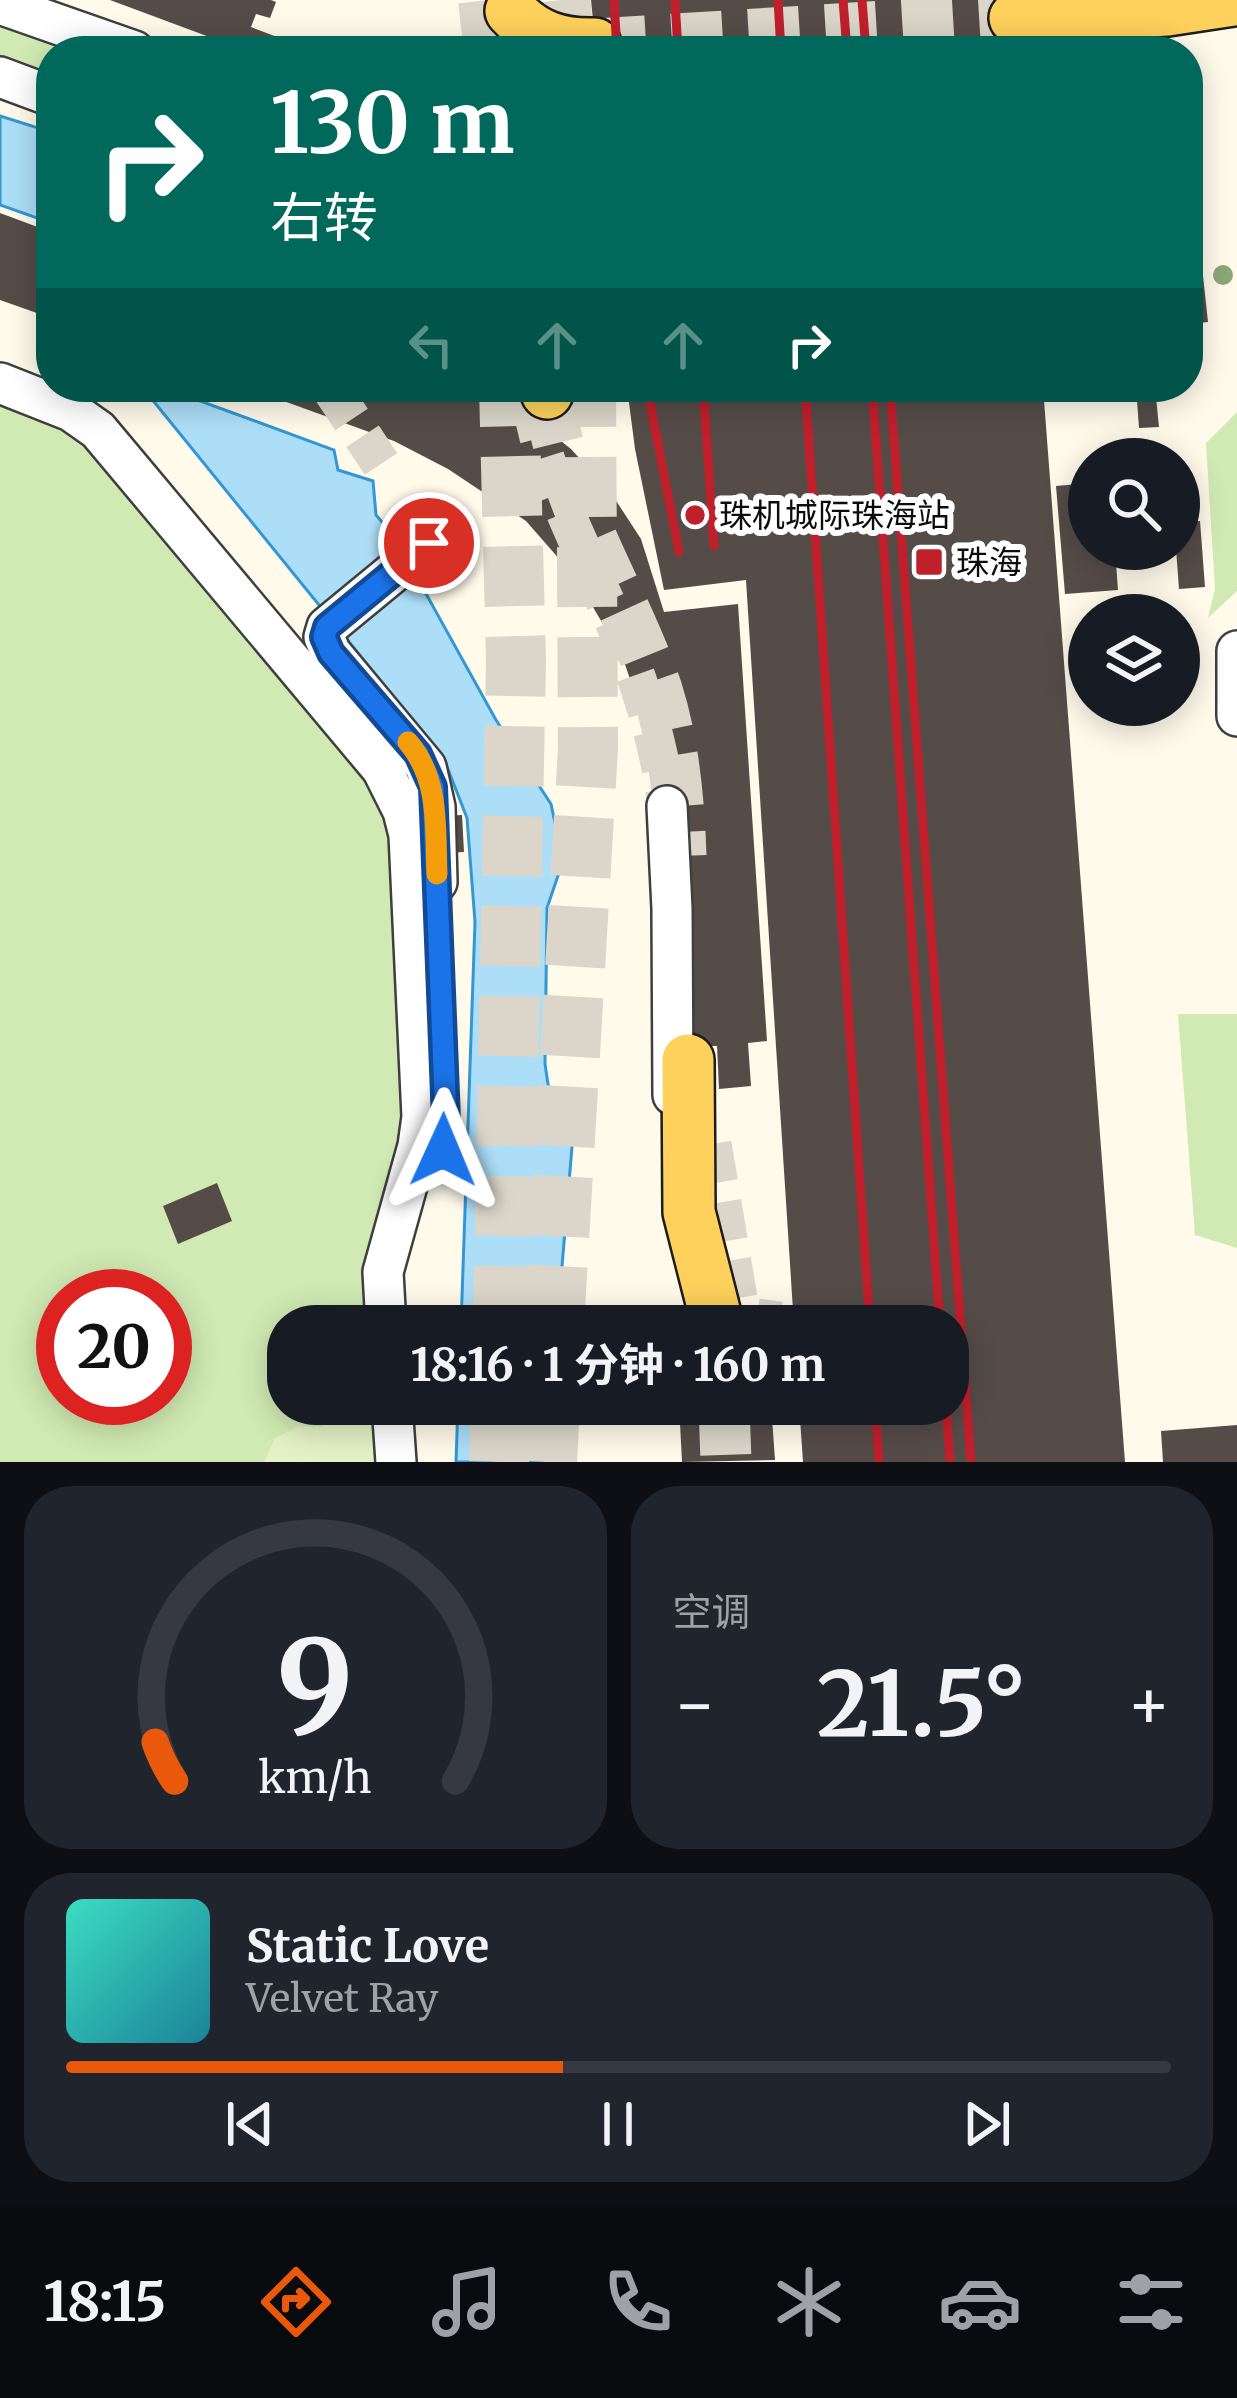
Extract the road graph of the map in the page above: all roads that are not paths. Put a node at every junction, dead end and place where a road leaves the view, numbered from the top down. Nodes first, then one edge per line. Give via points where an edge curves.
1 (1233, 0) edge
2 (0, 4) edge
3 (1015, 17) tunnel mouth
4 (511, 19) edge
5 (90, 36) edge
6 (544, 36) edge
7 (0, 77) edge
8 (36, 91) edge
9 (0, 383) edge
10 (36, 397) edge
11 (48, 402) edge
12 (429, 543) dead end
13 (1237, 651) edge
14 (1237, 716) edge
15 (667, 806) tunnel mouth
16 (688, 1071) joint
17 (712, 1144) tunnel mouth
18 (385, 1305) edge
19 (409, 1305) edge
20 (696, 1305) edge
21 (713, 1305) edge
22 (393, 1425) edge
23 (418, 1425) edge
24 (396, 1462) edge
25 (421, 1462) edge

1 - 3 main road
2 - 5 street
4 - 6 main road
7 - 8 street
9 - 10 street
11 - 18 street via 98,430 382,769 403,811 422,1117 383,1271
12 - 19 street via 324,637 418,754 433,787 446,1135 407,1263
13 - 14 street
15 - 20 street via 675,1209
16 - 17 street
16 - 21 main road via 689,1213
22 - 24 street
23 - 25 street

